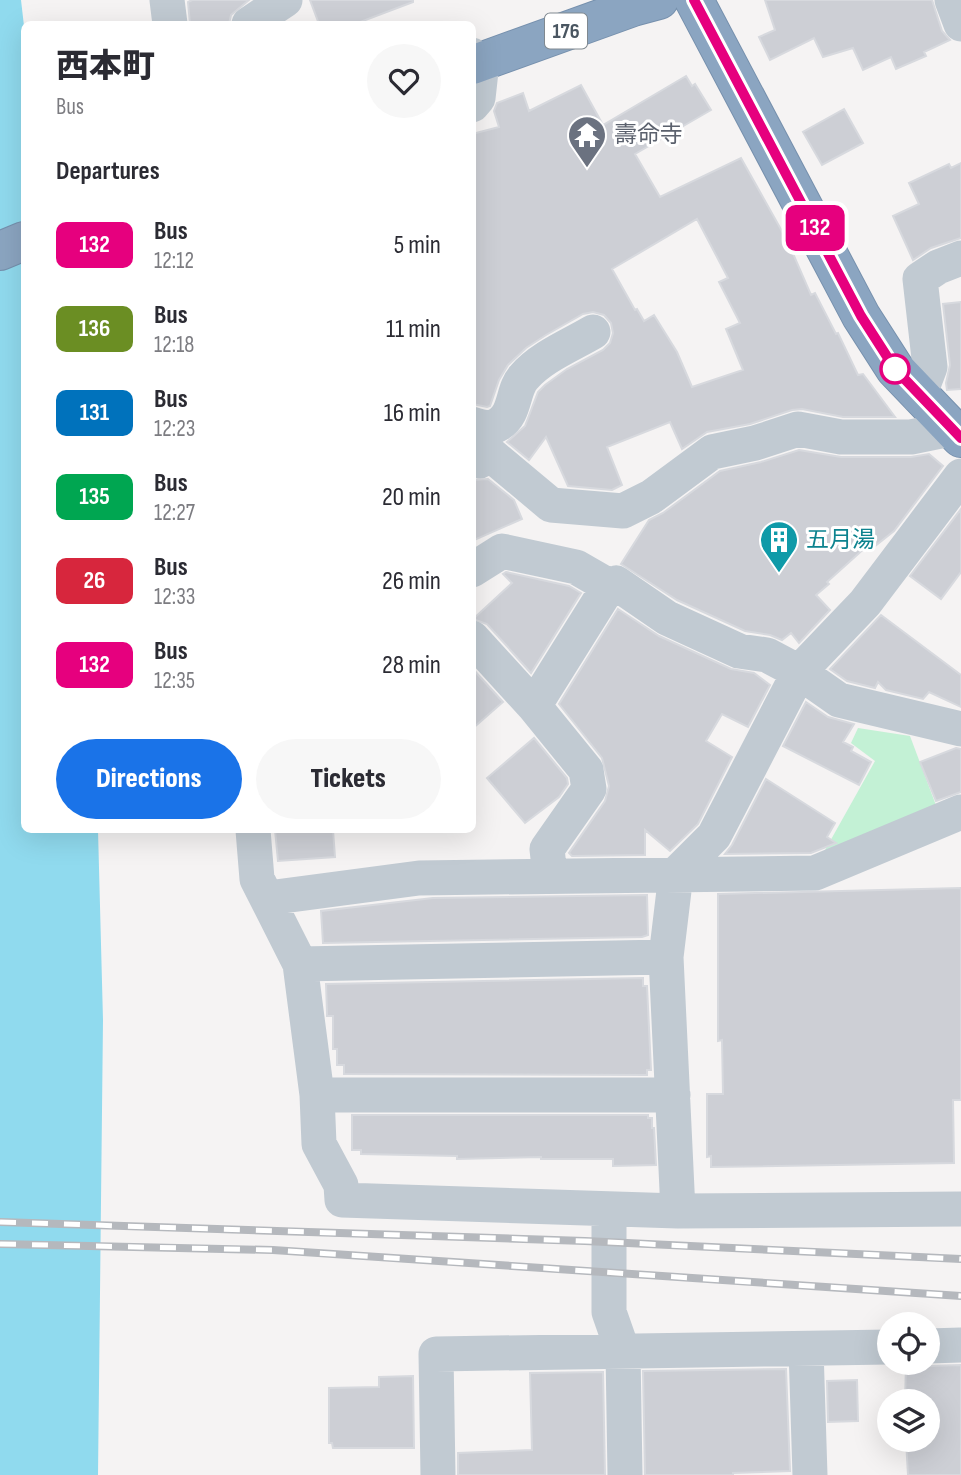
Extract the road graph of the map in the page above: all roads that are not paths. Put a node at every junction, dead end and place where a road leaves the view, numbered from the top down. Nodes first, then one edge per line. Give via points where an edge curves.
1 (167, 0) edge
2 (285, 0) edge
3 (291, 0) edge
4 (659, 0) edge
5 (694, 0) edge
6 (952, 0) edge
7 (170, 21) edge
8 (254, 21) edge
9 (301, 21) edge
10 (961, 24) edge
11 (476, 60) edge
12 (476, 100) edge
13 (21, 243) edge
14 (0, 251) edge
15 (961, 258) edge
16 (574, 333) dead end
17 (919, 396) junction
18 (476, 425) edge
19 (955, 434) edge
20 (476, 460) edge
21 (961, 476) edge
22 (476, 567) edge
23 (609, 586) junction
24 (476, 642) edge
25 (799, 672) junction
26 (534, 706) junction
27 (961, 729) edge
28 (961, 812) edge
29 (253, 833) edge
30 (676, 874) junction
31 (550, 876) junction
32 (268, 898) junction
33 (666, 957) junction
34 (300, 964) junction
35 (317, 1095) junction
36 (673, 1095) junction
37 (609, 1209) junction
38 (961, 1209) edge
39 (678, 1211) junction
40 (961, 1345) edge
41 (940, 1346) edge
42 (877, 1347) edge
43 (806, 1349) junction
44 (623, 1352) junction
45 (438, 1475) edge
46 (625, 1475) edge
47 (810, 1475) edge

1 - 7 street
2 - 8 street
3 - 9 street
4 - 11 highway, 176
5 - 17 highway via 861,316 895,369
6 - 10 street
11 - 12 street
13 - 14 highway
15 - 17 street via 920,279 930,367
16 - 18 street via 522,379 505,385 510,413 499,424
17 - 19 highway
19 - 20 street via 841,437 799,429 712,452 652,497 623,511 551,505 491,454
21 - 25 street via 864,603
22 - 23 street via 502,551 576,566
23 - 25 street via 616,583 667,618 739,650 767,655
23 - 26 street
24 - 26 street
25 - 27 street via 839,700
25 - 30 street via 714,836
26 - 31 street via 586,769 589,789 547,849
28 - 30 street via 815,873
29 - 32 street via 257,878
30 - 31 street
30 - 33 street
31 - 32 street via 419,878
32 - 34 street
33 - 34 street
33 - 36 street
34 - 35 street
35 - 36 street
35 - 37 street via 319,1144 341,1185 342,1200
36 - 39 street
37 - 39 street
37 - 44 street via 609,1312
38 - 39 street
40 - 41 street
42 - 43 street
43 - 44 street
43 - 47 street
44 - 45 street via 436,1354
44 - 46 street

